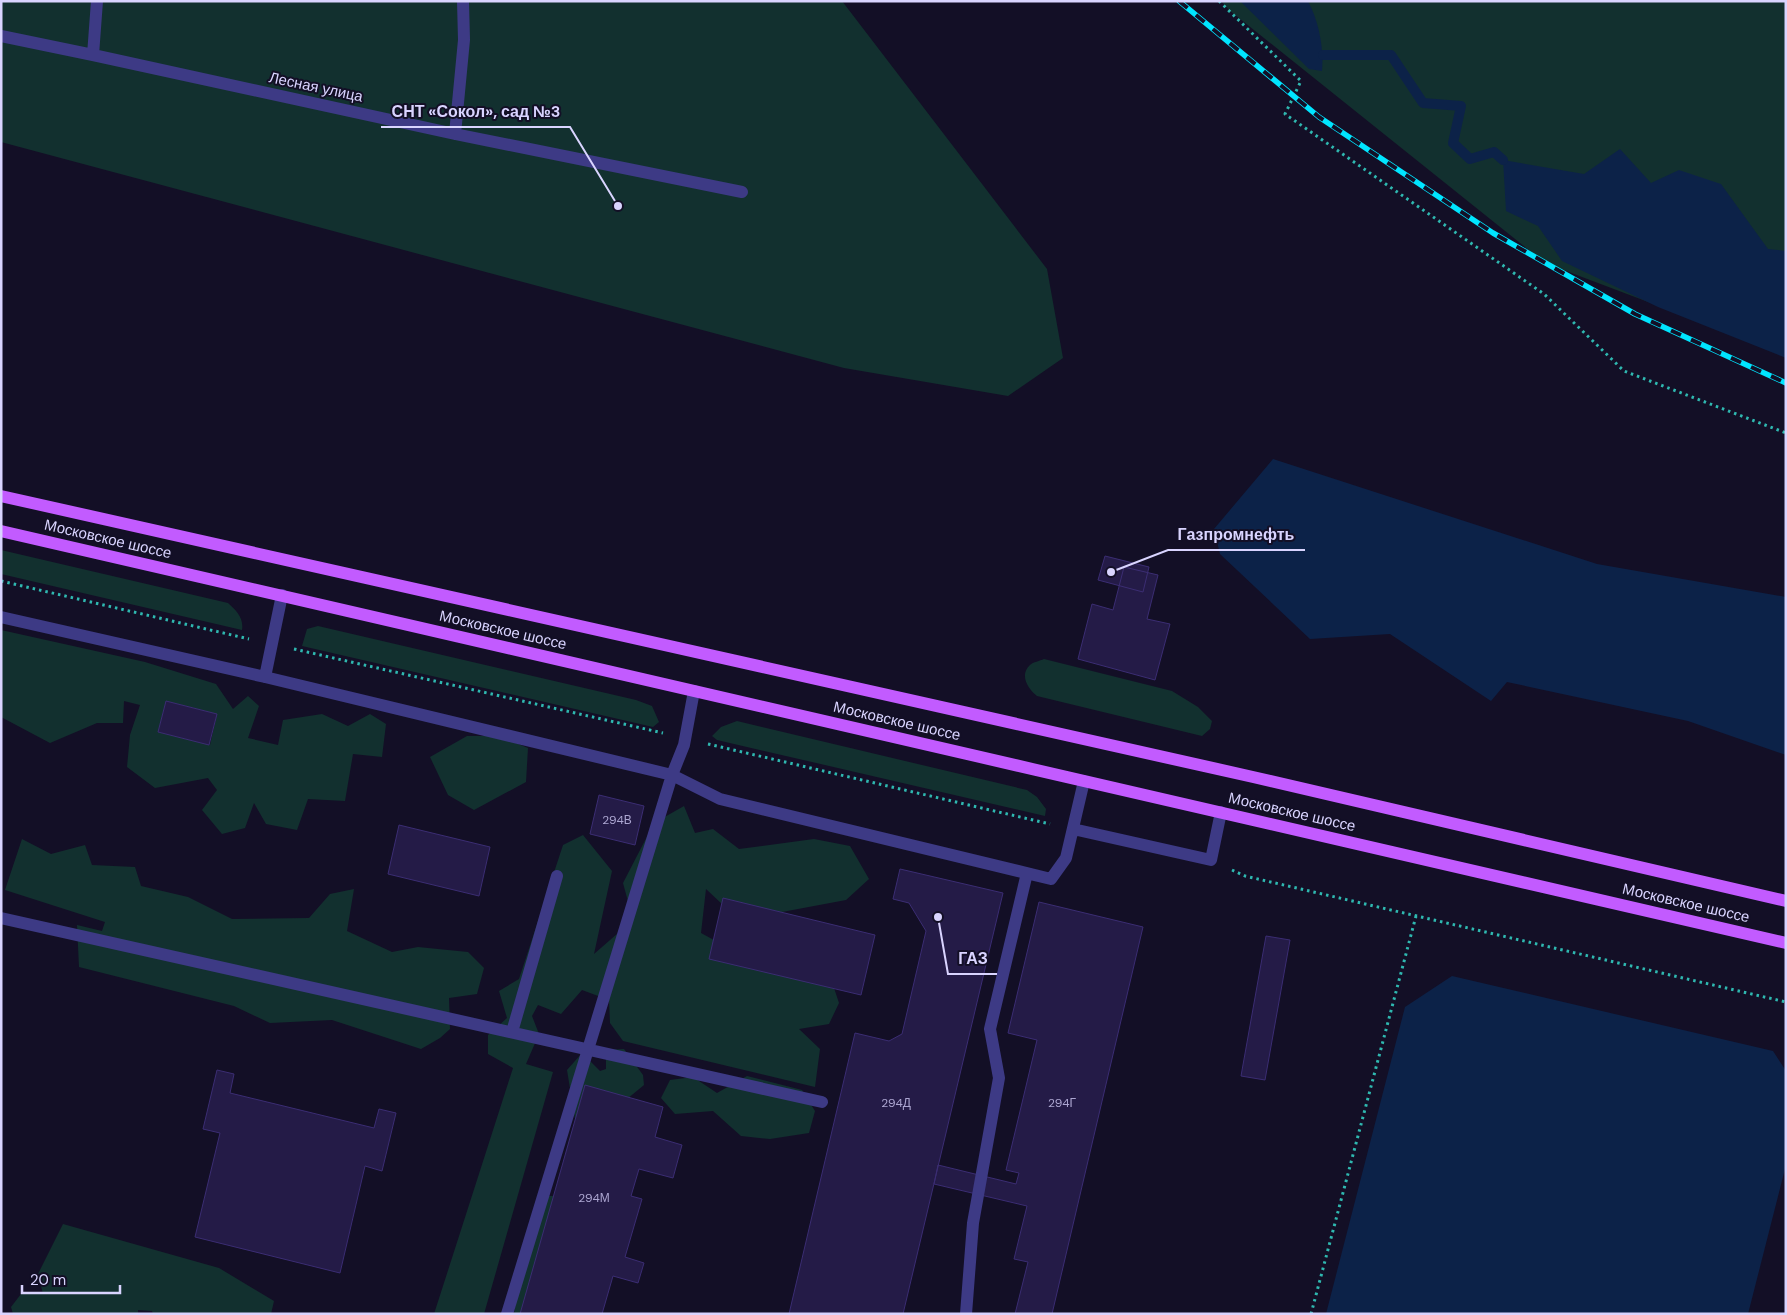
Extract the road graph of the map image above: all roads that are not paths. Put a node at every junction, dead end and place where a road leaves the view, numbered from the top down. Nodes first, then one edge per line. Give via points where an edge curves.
1 (97, 1) edge
2 (463, 1) edge
3 (1, 36) edge
4 (94, 55) junction
5 (455, 134) junction
6 (742, 192) dead end
7 (1, 496) edge
8 (1, 531) edge
9 (282, 595) junction
10 (1, 617) edge
11 (265, 678) junction
12 (694, 690) junction
13 (672, 775) junction
14 (1084, 781) junction
15 (1221, 812) junction
16 (1073, 829) junction
17 (1027, 874) junction
18 (557, 876) dead end
19 (1786, 901) edge
20 (1, 918) edge
21 (1786, 943) edge
22 (512, 1032) junction
23 (588, 1049) junction
24 (822, 1102) dead end
25 (507, 1314) edge
26 (966, 1314) edge

1 - 4 street
2 - 5 street via 464,40
3 - 4 street, Лесная улица
4 - 5 street, Лесная улица
5 - 6 street, Лесная улица
7 - 19 main road, Московское шоссе via 1253,776
8 - 9 main road, Московское шоссе
9 - 11 street
9 - 12 main road, Московское шоссе
10 - 11 street
11 - 13 street
12 - 13 street via 685,738
12 - 14 main road, Московское шоссе
13 - 17 street via 720,799
13 - 23 street
14 - 15 main road, Московское шоссе
14 - 16 street
15 - 16 street via 1210,860
15 - 21 main road, Московское шоссе
16 - 17 street via 1066,858 1050,879
17 - 26 street via 990,1030 999,1078 973,1223
18 - 22 street
20 - 22 street
22 - 23 street
23 - 24 street
23 - 25 street

